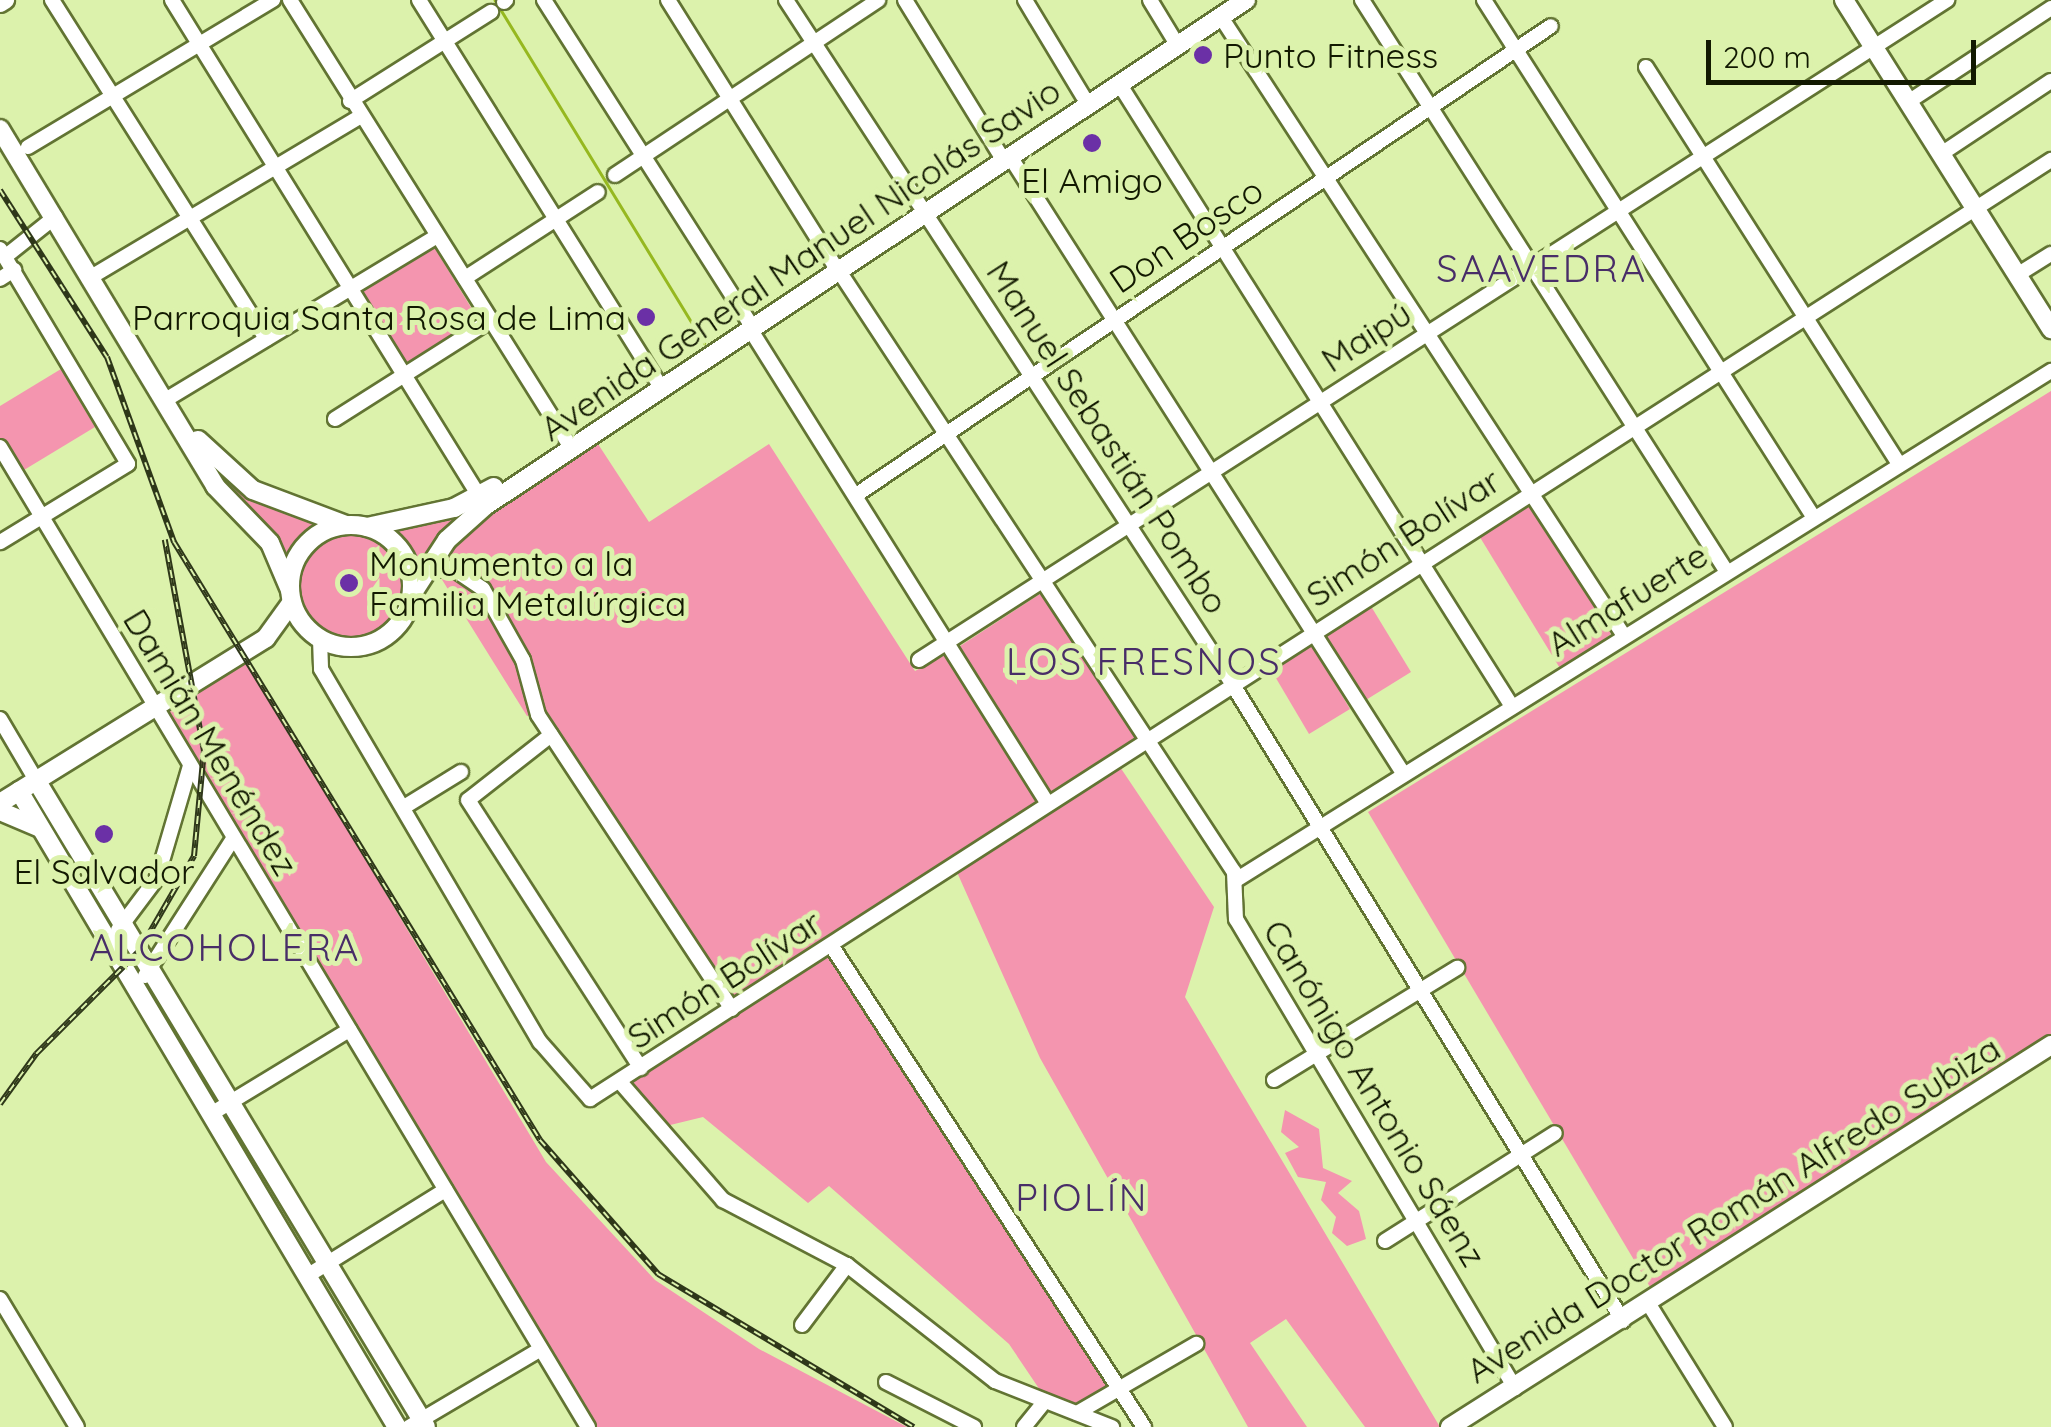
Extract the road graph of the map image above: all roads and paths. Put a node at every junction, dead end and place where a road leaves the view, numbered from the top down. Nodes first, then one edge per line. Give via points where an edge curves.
1 (52, 0) edge
2 (172, 0) edge
3 (274, 0) edge
4 (290, 0) edge
5 (419, 0) edge
6 (544, 0) edge
7 (668, 0) edge
8 (786, 0) edge
9 (878, 0) edge
10 (905, 0) edge
11 (1025, 0) edge
12 (1150, 0) edge
13 (1246, 0) edge
14 (1362, 0) edge
15 (1484, 0) edge
16 (1844, 0) edge
17 (1947, 0) edge
18 (1223, 8) edge
19 (2051, 8) edge
20 (491, 12) dead end
21 (1550, 26) dead end
22 (445, 40) junction
23 (1175, 41) junction
24 (813, 44) junction
25 (200, 45) junction
26 (1874, 47) junction
27 (1516, 50) junction
28 (1646, 67) dead end
29 (2051, 80) edge
30 (1120, 85) junction
31 (111, 96) junction
32 (1083, 96) junction
33 (729, 100) junction
34 (350, 102) junction
35 (1908, 102) junction
36 (1431, 106) junction
37 (359, 117) junction
38 (0, 130) edge
39 (28, 147) dead end
40 (1941, 154) junction
41 (1005, 156) junction
42 (1703, 156) junction
43 (642, 158) junction
44 (2051, 160) edge
45 (276, 167) junction
46 (615, 174) dead end
47 (1328, 175) junction
48 (598, 192) dead end
49 (1975, 208) junction
50 (922, 211) junction
51 (1617, 211) junction
52 (55, 217) junction
53 (190, 218) junction
54 (555, 220) junction
55 (436, 236) junction
56 (1221, 246) junction
57 (3, 252) edge
58 (2051, 254) edge
59 (1531, 267) junction
60 (838, 269) junction
61 (14, 270) junction
62 (2017, 276) junction
63 (91, 277) junction
64 (465, 278) junction
65 (0, 279) edge
66 (354, 288) junction
67 (1807, 316) junction
68 (1115, 319) junction
69 (491, 320) junction
70 (750, 327) junction
71 (2051, 329) edge
72 (1430, 330) junction
73 (266, 340) junction
74 (2051, 371) edge
75 (1721, 372) junction
76 (1033, 373) junction
77 (406, 374) junction
78 (658, 383) junction
79 (167, 399) junction
80 (1320, 402) junction
81 (178, 418) junction
82 (335, 419) dead end
83 (1632, 424) junction
84 (948, 431) junction
85 (567, 441) junction
86 (0, 447) edge
87 (1900, 465) junction
88 (1212, 471) junction
89 (1532, 488) junction
90 (856, 494) junction
91 (479, 496) junction
92 (42, 516) junction
93 (1814, 518) junction
94 (1128, 524) junction
95 (346, 525) junction
96 (367, 527) junction
97 (0, 542) edge
98 (1421, 563) junction
99 (426, 571) junction
100 (1727, 572) junction
101 (1042, 582) junction
102 (412, 594) junction
103 (291, 596) junction
104 (1314, 631) junction
105 (316, 636) junction
106 (1624, 636) junction
107 (266, 638) junction
108 (948, 642) junction
109 (919, 660) dead end
110 (1233, 684) junction
111 (154, 706) junction
112 (1512, 706) junction
113 (0, 719) edge
114 (551, 735) junction
115 (1144, 741) junction
116 (190, 766) junction
117 (462, 772) dead end
118 (1403, 773) junction
119 (36, 780) junction
120 (19, 791) junction
121 (0, 803) edge
122 (1048, 804) junction
123 (404, 806) junction
124 (0, 811) edge
125 (1320, 824) junction
126 (41, 828) junction
127 (233, 840) junction
128 (1236, 880) junction
129 (124, 926) junction
130 (106, 938) junction
131 (831, 945) junction
132 (1457, 968) dead end
133 (151, 971) junction
134 (132, 984) junction
135 (1423, 990) junction
136 (732, 1009) junction
137 (349, 1030) junction
138 (2051, 1045) edge
139 (1316, 1054) junction
140 (641, 1068) junction
141 (1274, 1080) dead end
142 (620, 1082) junction
143 (231, 1103) junction
144 (211, 1114) junction
145 (1555, 1134) dead end
146 (1521, 1155) junction
147 (445, 1190) junction
148 (1417, 1220) junction
149 (1385, 1241) dead end
150 (327, 1262) junction
151 (847, 1266) junction
152 (307, 1276) junction
153 (0, 1299) edge
154 (1650, 1306) junction
155 (1623, 1321) junction
156 (802, 1325) dead end
157 (1196, 1344) dead end
158 (541, 1348) junction
159 (886, 1382) dead end
160 (1118, 1388) junction
161 (1515, 1388) junction
162 (1045, 1401) junction
163 (1077, 1413) junction
164 (419, 1425) edge
165 (77, 1427) edge
166 (397, 1427) edge
167 (588, 1427) edge
168 (974, 1427) edge
169 (1024, 1427) edge
170 (1112, 1427) edge
171 (1144, 1427) edge
172 (1450, 1427) edge
173 (1725, 1427) edge

1 - 31 street
2 - 25 street
3 - 25 street
4 - 34 street
5 - 22 street
6 - 43 street
7 - 33 street, Canónigo Antonio Sáenz
8 - 24 street, Manuel Sebastián Pombo
9 - 24 street
10 - 41 street
11 - 32 street
12 - 23 street
13 - 18 main road, Avenida General Manuel Nicolás Savio
14 - 36 street
15 - 27 street
16 - 26 main road
17 - 26 street, Maipú
18 - 23 main road, Avenida General Manuel Nicolás Savio
18 - 47 street
19 - 35 street
20 - 22 street
21 - 27 street, Don Bosco
22 - 34 street
22 - 54 street
23 - 30 main road, Avenida General Manuel Nicolás Savio
23 - 32 main road, Avenida General Manuel Nicolás Savio
24 - 33 street
24 - 50 street, Manuel Sebastián Pombo
25 - 31 street
25 - 45 street
26 - 35 main road
26 - 42 street, Maipú
27 - 36 street, Don Bosco
27 - 51 street
28 - 42 street
29 - 40 street
30 - 41 main road, Avenida General Manuel Nicolás Savio
30 - 56 street
31 - 39 street
31 - 53 street
32 - 41 main road, Avenida General Manuel Nicolás Savio
33 - 43 street
33 - 60 street, Canónigo Antonio Sáenz
34 - 37 street
35 - 40 main road
36 - 47 street, Don Bosco
36 - 59 street
37 - 45 street
37 - 55 street
38 - 52 main road
40 - 49 main road
41 - 50 main road, Avenida General Manuel Nicolás Savio
41 - 68 street
42 - 51 street, Maipú
42 - 67 street
43 - 46 street
43 - 70 street
44 - 49 street, Simón Bolívar
45 - 53 street
45 - 66 street
47 - 56 street, Don Bosco
47 - 72 street
48 - 54 street
49 - 62 main road
49 - 67 street, Simón Bolívar
50 - 60 main road, Avenida General Manuel Nicolás Savio
50 - 76 street, Manuel Sebastián Pombo
51 - 59 street, Maipú
51 - 75 street
52 - 57 street
52 - 63 main road
53 - 63 street
53 - 73 street
54 - 64 street
54 - 78 street
55 - 64 street
55 - 66 street
56 - 68 street, Don Bosco
56 - 80 street
57 - 61 street
58 - 62 street
59 - 72 street, Maipú
59 - 83 street
60 - 70 main road, Avenida General Manuel Nicolás Savio
60 - 84 street, Canónigo Antonio Sáenz
61 - 65 street
61 - 92 street via 128,464
62 - 71 main road
63 - 79 main road
64 - 69 street
66 - 73 street
66 - 77 street
67 - 75 street, Simón Bolívar
67 - 87 street
68 - 76 street, Don Bosco
68 - 88 street
69 - 77 street
69 - 85 street
70 - 78 main road, Avenida General Manuel Nicolás Savio
70 - 90 street
70 - 99 main road, Avenida General Manuel Nicolás Savio via 484,506
72 - 80 street, Maipú
72 - 89 street
73 - 79 street
74 - 87 street, Almafuerte
75 - 83 street, Simón Bolívar
75 - 93 street
76 - 84 street, Don Bosco
76 - 94 street, Manuel Sebastián Pombo
77 - 82 street
77 - 91 street
78 - 85 main road, Avenida General Manuel Nicolás Savio
79 - 81 main road
80 - 88 street, Maipú
80 - 98 street
81 - 95 main road via 253,490
81 - 103 main road via 222,496 270,542
83 - 89 street, Simón Bolívar
83 - 100 street
84 - 90 street, Don Bosco
84 - 101 street, Canónigo Antonio Sáenz
85 - 91 main road, Avenida General Manuel Nicolás Savio
86 - 92 street, Damián Menéndez
87 - 93 street, Almafuerte
88 - 94 street, Maipú
88 - 104 street
89 - 98 street, Simón Bolívar
89 - 106 street
90 - 108 street
91 - 96 main road, Avenida General Manuel Nicolás Savio
92 - 97 street
92 - 111 street, Damián Menéndez
93 - 100 street, Almafuerte
94 - 101 street, Maipú
94 - 110 street, Manuel Sebastián Pombo
95 - 96 main road, Avenida General Manuel Nicolás Savio
95 - 103 main road, Avenida General Manuel Nicolás Savio via 299,554
96 - 102 main road via 402,552
98 - 104 street, Simón Bolívar
98 - 112 street
99 - 102 main road, Avenida General Manuel Nicolás Savio
99 - 114 street via 452,568 477,581 524,660 538,715
100 - 106 street, Almafuerte
101 - 108 street, Maipú
101 - 115 street, Canónigo Antonio Sáenz
102 - 105 main road, Avenida General Manuel Nicolás Savio via 398,626 370,644
103 - 105 main road
103 - 107 main road, Avenida General Manuel Nicolás Savio
104 - 110 street, Simón Bolívar
104 - 118 street
105 - 107 main road, Avenida General Manuel Nicolás Savio
105 - 123 street via 318,663
106 - 112 street, Almafuerte
107 - 111 main road, Avenida General Manuel Nicolás Savio
108 - 109 street, Maipú
108 - 122 street
110 - 115 street, Simón Bolívar
110 - 125 street, Manuel Sebastián Pombo
111 - 116 street, Damián Menéndez
111 - 119 main road, Avenida General Manuel Nicolás Savio
112 - 118 street, Almafuerte
113 - 119 street
114 - 136 street
114 - 140 street via 468,800
115 - 122 street, Simón Bolívar
115 - 128 street, Canónigo Antonio Sáenz
116 - 127 street, Damián Menéndez
116 - 129 street via 156,878
117 - 123 street
118 - 125 street, Almafuerte
119 - 120 main road, Avenida General Manuel Nicolás Savio
119 - 129 main road
120 - 121 main road, Avenida General Manuel Nicolás Savio
120 - 126 main road
122 - 131 street, Simón Bolívar
123 - 142 street, Simón Bolívar via 540,1042 590,1099
124 - 126 main road
125 - 128 street, Almafuerte
125 - 135 street, Manuel Sebastián Pombo
126 - 130 main road
127 - 133 street
127 - 137 street, Damián Menéndez
128 - 139 street, Canónigo Antonio Sáenz via 1236,919
129 - 130 street
129 - 133 main road
130 - 134 main road
131 - 136 street, Simón Bolívar
131 - 160 street
132 - 135 street
133 - 134 street
133 - 143 main road
134 - 144 main road
135 - 139 street
135 - 146 street, Manuel Sebastián Pombo
136 - 140 street, Simón Bolívar
137 - 143 street
137 - 147 street, Damián Menéndez
138 - 154 main road, Avenida Doctor Román Alfredo Subiza
139 - 141 street
139 - 148 street, Canónigo Antonio Sáenz
140 - 142 street, Simón Bolívar
142 - 151 street via 723,1200
143 - 144 street
143 - 150 main road
144 - 152 main road
145 - 146 street
146 - 148 street
146 - 155 street, Manuel Sebastián Pombo
147 - 150 street
147 - 158 street, Damián Menéndez
148 - 149 street
148 - 161 street, Canónigo Antonio Sáenz
150 - 152 street
150 - 164 main road
151 - 156 street
151 - 162 street via 995,1381
152 - 166 main road
153 - 165 street
154 - 155 main road, Avenida Doctor Román Alfredo Subiza
154 - 173 street
155 - 161 main road, Avenida Doctor Román Alfredo Subiza
157 - 160 street
158 - 164 street
158 - 167 street, Damián Menéndez
159 - 168 street
160 - 163 street
160 - 171 street
161 - 172 main road, Avenida Doctor Román Alfredo Subiza
162 - 163 street
162 - 169 street
163 - 170 street

